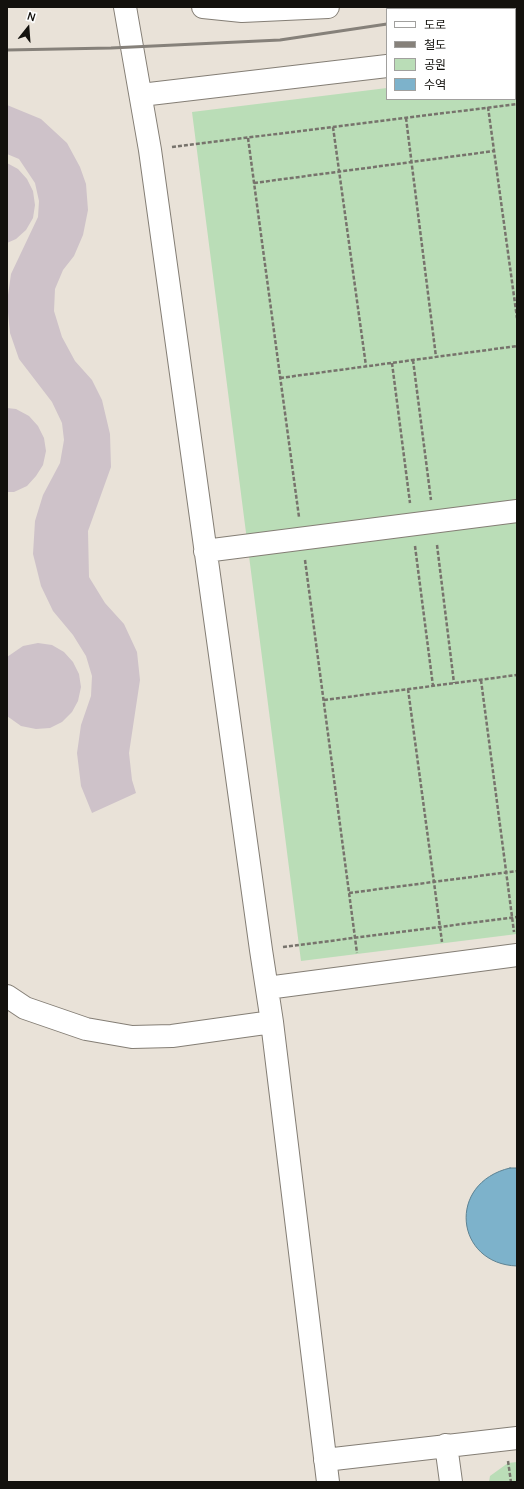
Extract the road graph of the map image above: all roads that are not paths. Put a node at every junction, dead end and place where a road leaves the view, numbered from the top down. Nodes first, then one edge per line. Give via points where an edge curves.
1 (125, 7) edge
2 (203, 7) edge
3 (328, 7) edge
4 (386, 66) edge
5 (141, 95) junction
6 (517, 511) edge
7 (205, 551) junction
8 (517, 955) edge
9 (267, 988) junction
10 (7, 996) edge
11 (272, 1022) junction
12 (517, 1438) edge
13 (446, 1446) junction
14 (325, 1460) junction
15 (328, 1482) edge
16 (451, 1482) edge

1 - 5 street
2 - 3 street via 242,11
4 - 5 street
5 - 7 street
6 - 7 street
7 - 9 street
8 - 9 street
9 - 11 street
10 - 11 street via 25,1008 86,1029 132,1037 172,1036
11 - 14 street
12 - 13 street
13 - 14 street
13 - 16 street
14 - 15 street

